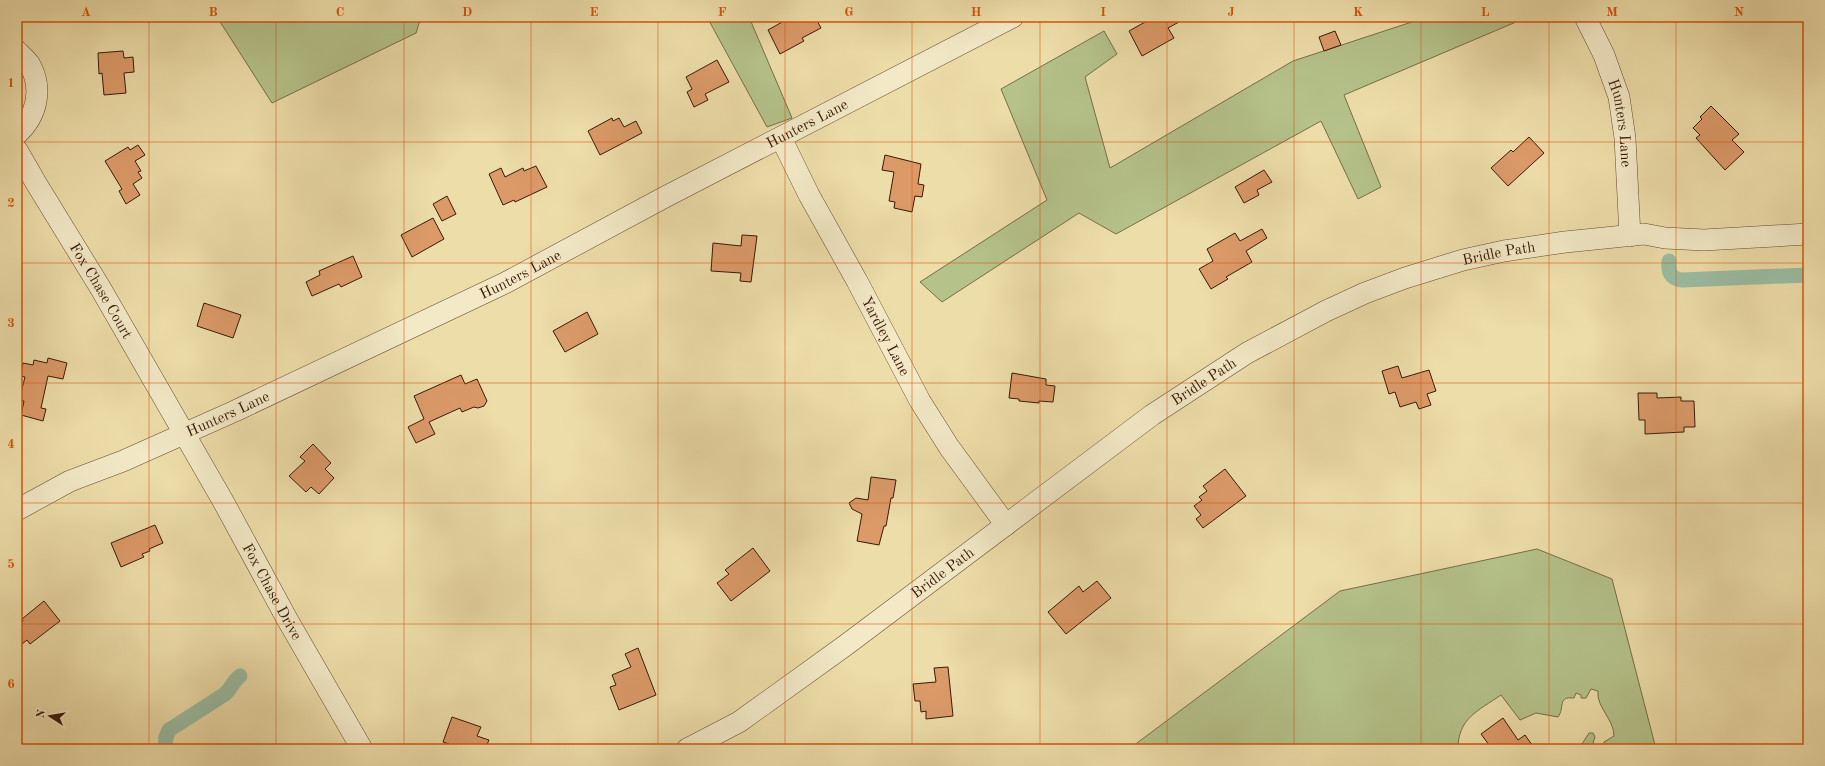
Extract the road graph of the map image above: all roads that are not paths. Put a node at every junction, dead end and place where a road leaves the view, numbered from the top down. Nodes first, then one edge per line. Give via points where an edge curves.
1 (1013, 17) edge
2 (1585, 17) edge
3 (17, 51) edge
4 (17, 134) edge
5 (781, 138) junction
6 (17, 150) edge
7 (1808, 234) edge
8 (1630, 236) junction
9 (183, 434) junction
10 (17, 510) edge
11 (1006, 525) junction
12 (362, 749) edge
13 (687, 749) edge

1 - 5 street, Hunters Lane
2 - 8 street, Hunters Lane via 1604,55 1619,97 1625,138
3 - 4 street via 29,65 36,84 36,106 27,125
5 - 9 street, Hunters Lane via 665,197 505,284
5 - 11 street, Yardley Lane via 920,401
6 - 9 street, Fox Chase Court via 101,289
7 - 8 street, Bridle Path via 1704,240 1644,234
8 - 11 street, Bridle Path via 1545,245 1484,256 1405,278 1359,296 1274,338 1215,373 1152,415
9 - 10 street, Hunters Lane via 70,481
9 - 12 street, Fox Chase Drive
11 - 13 street, Bridle Path via 739,722

